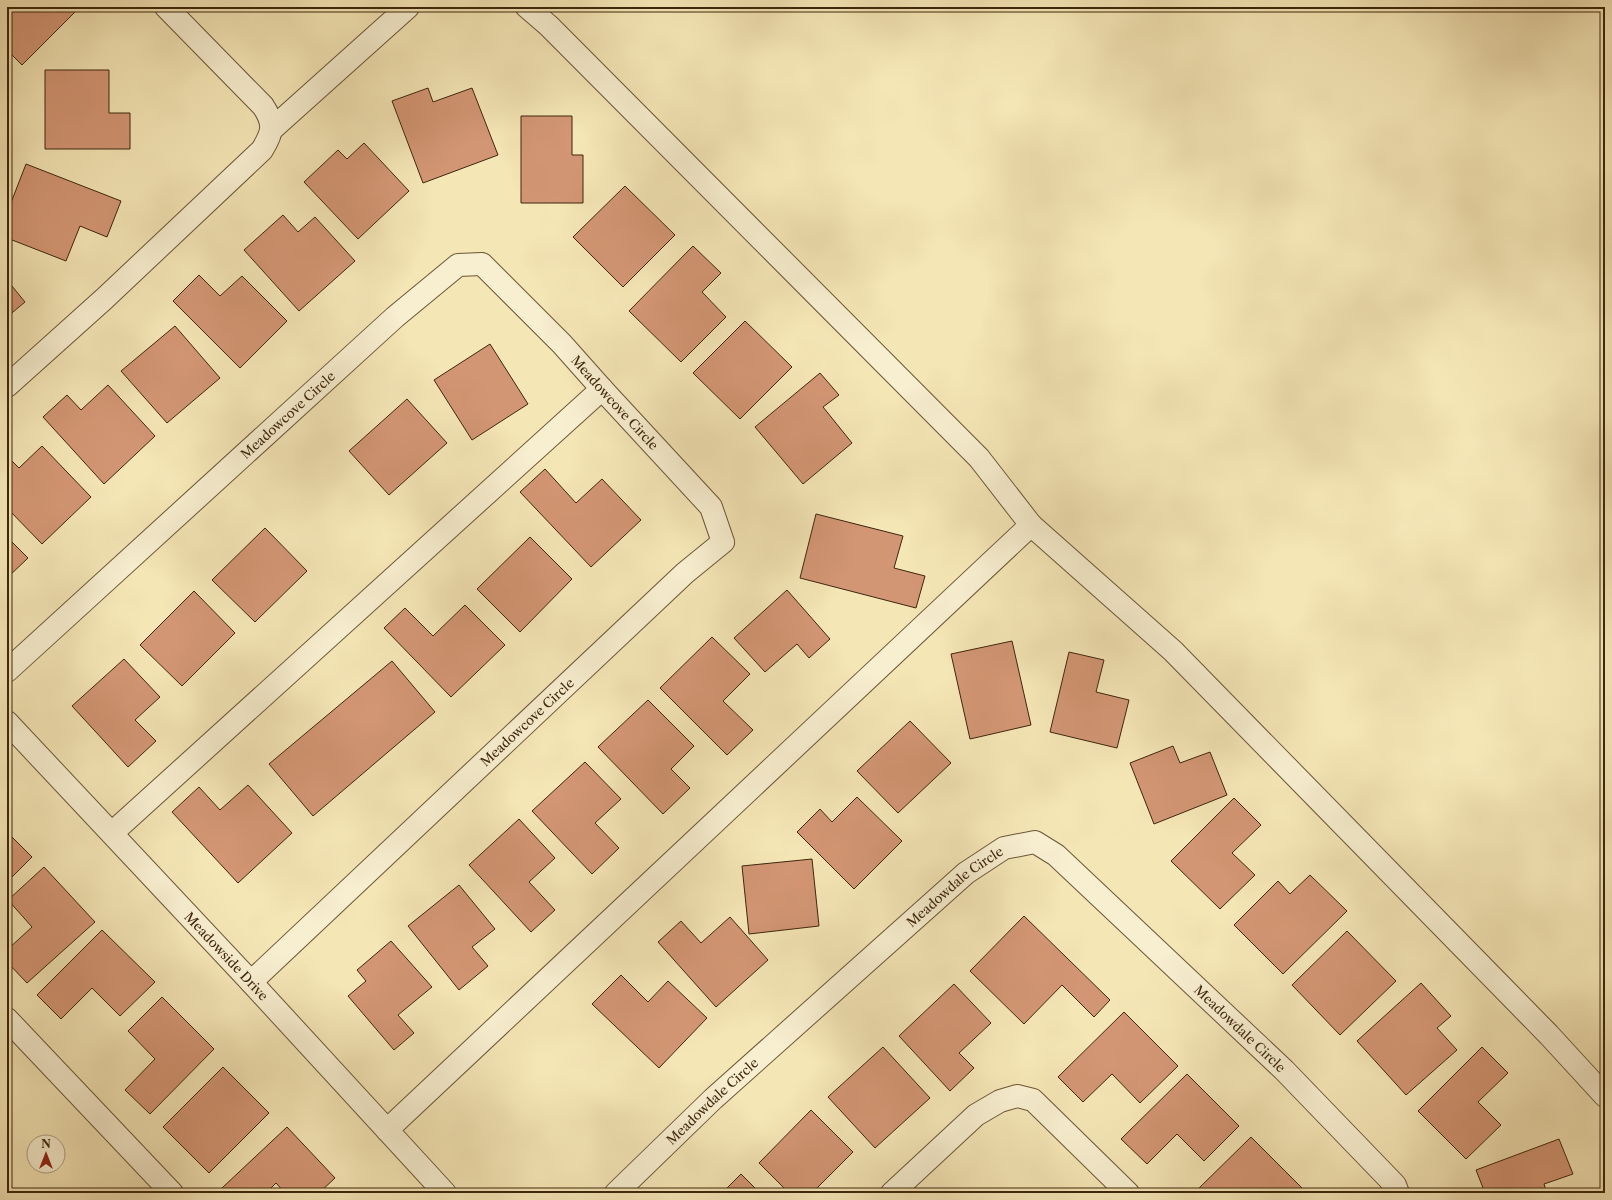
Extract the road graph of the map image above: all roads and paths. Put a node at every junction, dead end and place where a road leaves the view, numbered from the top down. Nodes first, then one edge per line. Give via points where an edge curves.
1 (166, 7) edge
2 (408, 7) edge
3 (527, 7) edge
4 (272, 129) junction
5 (7, 386) edge
6 (602, 389) junction
7 (1031, 525) junction
8 (7, 671) edge
9 (7, 722) edge
10 (112, 834) junction
11 (251, 982) junction
12 (7, 1019) edge
13 (1605, 1096) edge
14 (387, 1130) junction
15 (172, 1193) edge
16 (445, 1193) edge
17 (616, 1193) edge
18 (892, 1193) edge
19 (1128, 1193) edge
20 (1398, 1193) edge

1 - 4 street via 263,106 270,117
2 - 4 street
3 - 7 street via 978,458
4 - 5 street via 262,150 104,299
6 - 8 street, Meadowcove Circle via 562,344 482,264 458,265 395,317
6 - 10 street
6 - 11 street, Meadowcove Circle via 711,507 723,542 685,573
7 - 13 street via 1173,651 1550,1035
7 - 14 street
9 - 10 street, Meadowside Drive
10 - 11 street, Meadowside Drive
11 - 14 street, Meadowside Drive
12 - 15 street
14 - 16 street, Meadowside Drive
17 - 20 street, Meadowdale Circle via 713,1099 966,873 1004,848 1035,842 1056,855 1284,1070 1395,1185
18 - 19 street via 976,1115 1000,1101 1017,1096 1033,1100

